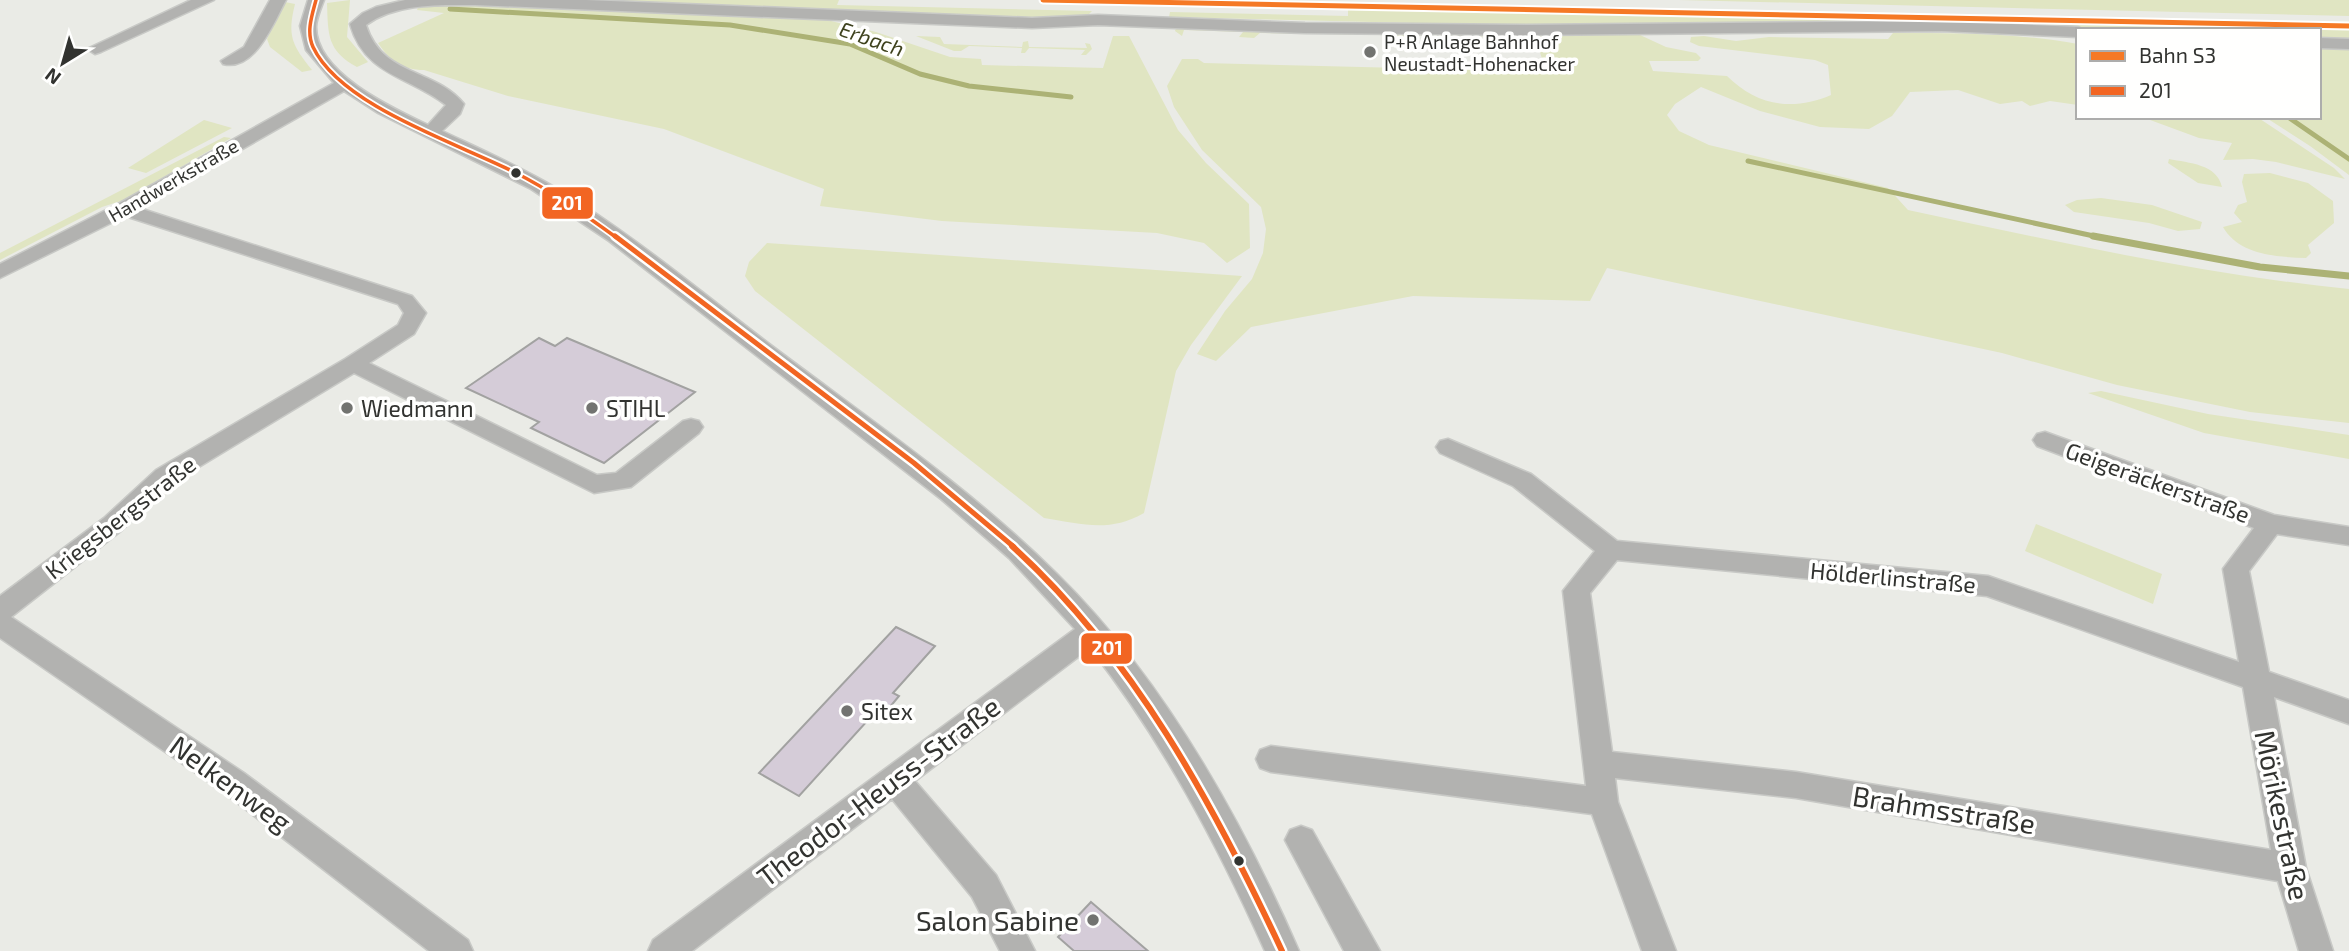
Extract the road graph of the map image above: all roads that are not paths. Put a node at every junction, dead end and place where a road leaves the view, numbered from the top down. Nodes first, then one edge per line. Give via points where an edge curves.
1 (206, 0) edge
2 (278, 0) edge
3 (316, 0) edge
4 (371, 5) edge
5 (2076, 32) edge
6 (2321, 43) edge
7 (2349, 44) edge
8 (95, 49) dead end
9 (229, 61) dead end
10 (345, 84) junction
11 (430, 132) junction
12 (124, 209) junction
13 (0, 272) edge
14 (353, 364) junction
15 (691, 427) dead end
16 (2045, 440) dead end
17 (1448, 447) dead end
18 (2271, 524) junction
19 (2349, 536) edge
20 (1611, 550) junction
21 (3, 626) edge
22 (1092, 631) junction
23 (2255, 678) junction
24 (2349, 712) edge
25 (1271, 759) dead end
26 (1596, 763) junction
27 (895, 779) junction
28 (1603, 802) junction
29 (1301, 840) dead end
30 (2290, 868) junction
31 (456, 951) edge
32 (665, 951) edge
33 (1018, 951) edge
34 (1282, 951) edge
35 (1363, 951) edge
36 (1659, 951) edge
37 (2316, 951) edge

1 - 8 street
2 - 9 street via 250,50
3 - 10 street via 307,21 309,38 324,65
4 - 5 street via 475,0 1032,23 1098,20 1304,28 1942,26
4 - 11 street via 358,24 374,56 455,104
6 - 7 street
10 - 11 street via 387,112
10 - 12 street, Handwerkstraße
11 - 22 street via 561,199 676,283 996,531
12 - 13 street, Handwerkstraße
12 - 14 street, Kriegsbergstraße via 405,300 415,313 406,329
14 - 15 street via 594,484 622,481
14 - 21 street, Kriegsbergstraße via 165,476
16 - 18 street, Geigeräckerstraße
17 - 20 street via 1522,480
18 - 19 street, Geigeräckerstraße
18 - 23 street, Geigeräckerstraße via 2236,569
20 - 23 street, Hölderlinstraße via 1988,586
20 - 26 street via 1576,592
21 - 31 street, Nelkenweg via 233,782
22 - 27 street, Theodor-Heuss-Straße
22 - 34 street via 1190,768
23 - 24 street, Hölderlinstraße
23 - 30 street, Mörikestraße
25 - 28 street
26 - 28 street
26 - 30 street, Brahmsstraße via 1823,789
27 - 32 street, Theodor-Heuss-Straße
27 - 33 street via 984,886
28 - 36 street
29 - 35 street
30 - 37 street, Mörikestraße

